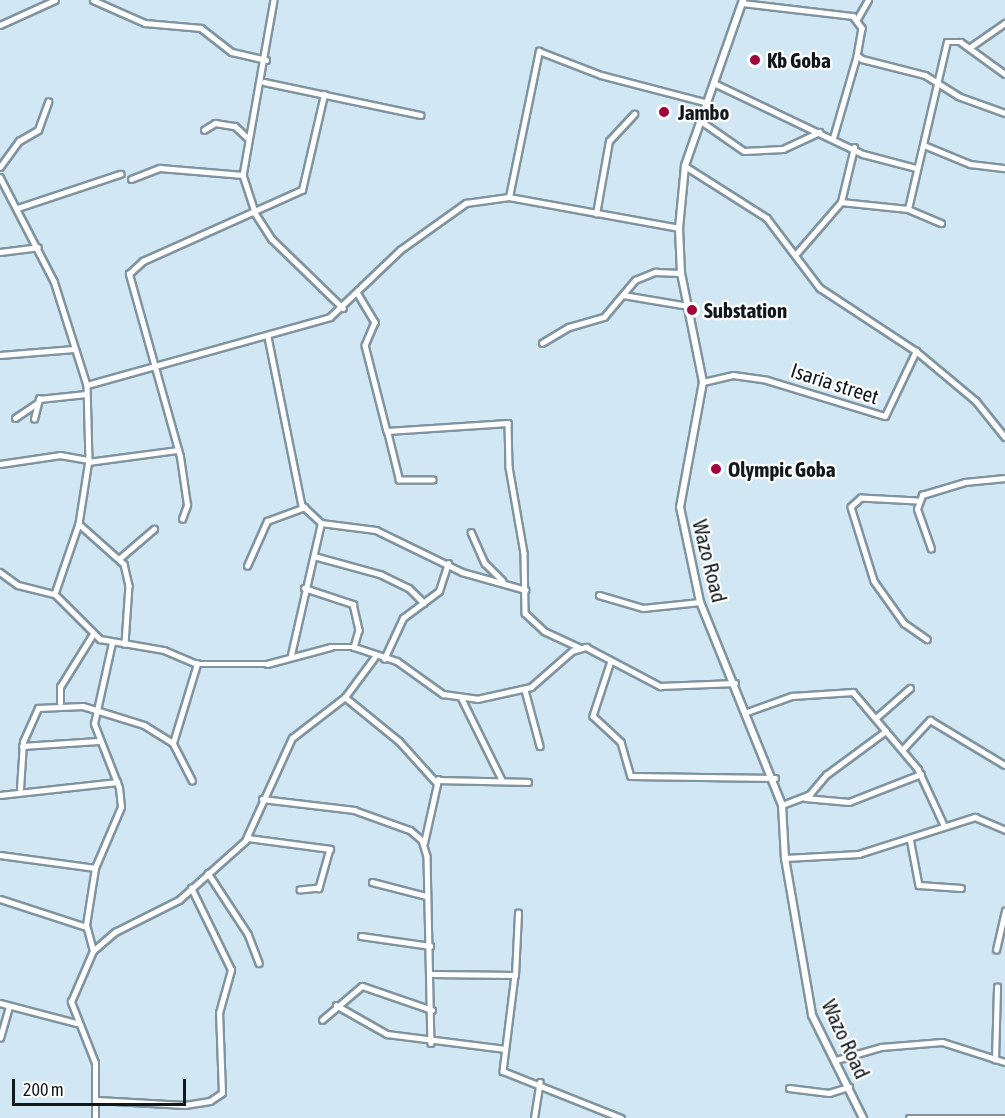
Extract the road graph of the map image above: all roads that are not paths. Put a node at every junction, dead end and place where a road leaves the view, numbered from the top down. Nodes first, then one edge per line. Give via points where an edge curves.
1 (55, 0) edge
2 (93, 0) edge
3 (274, 0) edge
4 (868, 0) edge
5 (742, 2) edge
6 (857, 19) junction
7 (1005, 23) edge
8 (0, 25) edge
9 (969, 48) junction
10 (857, 55) junction
11 (266, 60) junction
12 (1005, 74) edge
13 (938, 81) junction
14 (264, 82) junction
15 (714, 83) junction
16 (324, 95) junction
17 (48, 102) dead end
18 (705, 102) junction
19 (1005, 113) edge
20 (634, 114) dead end
21 (422, 115) dead end
22 (698, 119) junction
23 (204, 130) dead end
24 (819, 132) junction
25 (249, 138) junction
26 (833, 138) junction
27 (924, 145) junction
28 (854, 148) junction
29 (685, 166) junction
30 (0, 167) edge
31 (916, 168) junction
32 (1005, 168) edge
33 (120, 174) dead end
34 (243, 175) junction
35 (0, 177) edge
36 (131, 179) dead end
37 (509, 197) junction
38 (841, 202) junction
39 (18, 208) junction
40 (908, 209) junction
41 (255, 213) junction
42 (596, 214) junction
43 (941, 223) dead end
44 (679, 228) junction
45 (38, 247) junction
46 (0, 252) edge
47 (797, 253) junction
48 (681, 273) junction
49 (358, 294) junction
50 (623, 295) junction
51 (688, 306) junction
52 (343, 308) junction
53 (268, 337) junction
54 (542, 343) dead end
55 (74, 349) junction
56 (916, 351) junction
57 (0, 355) edge
58 (155, 366) junction
59 (704, 382) junction
60 (87, 385) junction
61 (86, 394) junction
62 (36, 404) junction
63 (15, 418) dead end
64 (34, 419) dead end
65 (387, 431) junction
66 (1005, 437) edge
67 (178, 450) junction
68 (88, 461) junction
69 (0, 464) edge
70 (1005, 478) edge
71 (433, 480) dead end
72 (917, 501) junction
73 (305, 507) junction
74 (182, 519) dead end
75 (321, 523) junction
76 (79, 524) junction
77 (154, 529) dead end
78 (471, 532) dead end
79 (931, 549) dead end
80 (314, 556) junction
81 (119, 559) junction
82 (448, 563) junction
83 (247, 566) dead end
84 (0, 572) edge
85 (503, 581) junction
86 (304, 588) junction
87 (526, 590) junction
88 (55, 594) junction
89 (598, 595) dead end
90 (700, 602) junction
91 (424, 603) junction
92 (93, 634) junction
93 (927, 639) dead end
94 (112, 643) junction
95 (125, 644) junction
96 (354, 647) junction
97 (580, 648) junction
98 (291, 655) junction
99 (374, 658) junction
100 (384, 659) junction
101 (611, 661) junction
102 (197, 664) junction
103 (735, 683) junction
104 (910, 688) dead end
105 (525, 690) junction
106 (345, 697) junction
107 (462, 699) junction
108 (60, 703) junction
109 (94, 709) junction
110 (747, 712) junction
111 (876, 718) junction
112 (886, 731) junction
113 (98, 741) junction
114 (173, 743) junction
115 (22, 746) junction
116 (540, 746) dead end
117 (902, 750) junction
118 (1005, 765) edge
119 (921, 774) junction
120 (775, 778) junction
121 (192, 780) dead end
122 (502, 780) junction
123 (117, 782) junction
124 (436, 782) junction
125 (528, 782) dead end
126 (21, 789) junction
127 (0, 795) edge
128 (805, 798) junction
129 (262, 800) junction
130 (782, 805) junction
131 (944, 825) junction
132 (1005, 830) edge
133 (248, 838) junction
134 (910, 838) junction
135 (424, 843) junction
136 (0, 855) edge
137 (785, 858) junction
138 (95, 868) junction
139 (208, 873) junction
140 (372, 882) dead end
141 (191, 888) junction
142 (961, 888) dead end
143 (300, 890) dead end
144 (426, 896) junction
145 (0, 899) edge
146 (1005, 911) edge
147 (518, 913) dead end
148 (86, 927) junction
149 (361, 936) dead end
150 (430, 946) junction
151 (996, 950) dead end
152 (93, 951) junction
153 (259, 963) dead end
154 (432, 974) junction
155 (515, 975) junction
156 (997, 987) dead end
157 (0, 1004) edge
158 (336, 1005) junction
159 (9, 1006) junction
160 (432, 1010) junction
161 (322, 1020) dead end
162 (76, 1023) junction
163 (0, 1038) edge
164 (431, 1043) junction
165 (505, 1049) junction
166 (836, 1060) junction
167 (995, 1060) junction
168 (1005, 1062) edge
169 (540, 1082) junction
170 (849, 1087) junction
171 (789, 1088) dead end
172 (97, 1100) junction
173 (95, 1118) edge
174 (534, 1118) edge
175 (621, 1118) edge
176 (863, 1118) edge
177 (909, 1118) edge
178 (1005, 1118) edge

1 - 8 street
2 - 11 street via 145,23 201,28 232,52
3 - 11 street
4 - 6 street
5 - 6 street
5 - 15 main road, Wazo Road
6 - 10 street via 862,33
7 - 9 street
9 - 12 street
9 - 13 street via 956,39 947,42
10 - 13 street
10 - 26 street
11 - 14 street
13 - 19 street via 958,96
13 - 27 street
14 - 16 street
14 - 25 street
15 - 18 main road, Wazo Road
15 - 24 street
16 - 21 street
16 - 41 street via 302,190
17 - 30 street via 38,129 19,141
18 - 22 main road, Wazo Road
18 - 37 street via 601,75 539,51
20 - 42 street via 609,141
22 - 24 street via 744,151 783,149
22 - 29 main road, Wazo Road
23 - 25 street via 215,123 235,126
24 - 26 street
25 - 34 street
26 - 28 street
27 - 31 street
27 - 32 street via 970,164
28 - 31 street
28 - 38 street
29 - 44 main road, Wazo Road
29 - 47 street via 767,218
31 - 40 street
33 - 39 street
34 - 36 street via 160,168
34 - 41 street
35 - 39 street
37 - 42 street
37 - 49 street via 466,203 445,215 376,271
38 - 40 street
38 - 47 street
39 - 45 street
40 - 43 street
41 - 52 street via 283,251
41 - 58 street via 144,261 129,274
42 - 44 street
44 - 48 main road, Wazo Road
45 - 46 street
45 - 55 street
47 - 56 street via 820,288 840,305
48 - 50 street via 655,272 631,283
48 - 51 main road, Wazo Road
49 - 52 street
49 - 65 street via 375,322 365,345
50 - 51 street
50 - 54 street via 604,317 569,327
51 - 59 main road, Wazo Road
52 - 53 street
53 - 58 street
53 - 73 street via 297,491
55 - 57 street
55 - 60 street
56 - 59 street, Isaria street via 885,416 767,380 733,375
56 - 66 street via 976,401
58 - 60 street
58 - 67 street
59 - 90 main road, Wazo Road via 680,507
60 - 61 street
61 - 62 street via 47,396
61 - 68 street
62 - 63 street
62 - 64 street
65 - 71 street via 399,480
65 - 87 street via 508,423
67 - 68 street
67 - 74 street via 187,505
68 - 69 street via 60,455
68 - 76 street
70 - 72 street via 944,487
72 - 79 street
72 - 93 street via 861,498 850,507 874,581 904,623
73 - 75 street
73 - 83 street via 267,521
75 - 80 street
75 - 82 street via 375,530
76 - 81 street
76 - 88 street
77 - 81 street
78 - 85 street via 485,563
80 - 86 street
80 - 91 street via 380,574 409,588
81 - 95 street via 129,585
82 - 85 street
82 - 91 street via 439,591
84 - 88 street via 18,585
85 - 87 street
86 - 96 street via 353,604 359,630
86 - 98 street
87 - 97 street via 529,621
88 - 92 street via 75,609
89 - 90 street via 643,608
90 - 103 main road, Wazo Road
91 - 100 street via 404,618
92 - 94 street
92 - 108 street via 60,687
94 - 95 street
94 - 109 street
95 - 102 street via 164,650
96 - 98 street
96 - 99 street
97 - 101 street via 593,649
97 - 105 street
98 - 102 street via 267,664
99 - 100 street
99 - 106 street
100 - 107 street
101 - 103 street via 660,686
101 - 120 street via 593,716 621,742 631,776
102 - 114 street
103 - 110 main road, Wazo Road
104 - 111 street
105 - 107 street
105 - 116 street
106 - 124 street via 399,741
106 - 129 street via 292,738
107 - 122 street
108 - 109 street
108 - 115 street via 38,708
109 - 113 street
109 - 114 street via 144,725
110 - 111 street via 792,696 846,692 860,697
110 - 120 main road, Wazo Road
111 - 112 street
112 - 117 street
112 - 128 street
113 - 115 street
113 - 123 street
114 - 121 street
115 - 126 street
117 - 118 street via 934,721
117 - 119 street
119 - 128 street via 849,802
119 - 131 street
120 - 130 main road, Wazo Road
122 - 124 street
122 - 125 street
123 - 126 street
123 - 138 street via 120,809
124 - 135 street
126 - 127 street
128 - 130 street
129 - 133 street
129 - 135 street via 354,810 410,830
130 - 137 main road, Wazo Road
131 - 132 street via 975,817
131 - 134 street
133 - 139 street
133 - 143 street via 330,849 319,888
134 - 137 street via 859,854
134 - 142 street via 919,885
135 - 144 street
136 - 138 street
137 - 166 main road, Wazo Road via 811,1012
138 - 148 street
139 - 141 street
139 - 153 street via 248,934
140 - 144 street
141 - 152 street via 164,909 115,932
141 - 172 street via 231,970 219,1013 222,1093 185,1106
144 - 150 street
145 - 148 street
146 - 151 street
147 - 155 street
148 - 152 street
149 - 150 street
150 - 154 street
152 - 162 street via 71,999
154 - 155 street
154 - 160 street
155 - 165 street
156 - 167 street
157 - 159 street
158 - 160 street via 362,986
158 - 161 street
158 - 164 street via 378,1031
159 - 162 street
159 - 163 street
160 - 164 street
162 - 172 street via 95,1063
164 - 165 street
165 - 169 street via 502,1071
166 - 167 street via 924,1042 961,1043
166 - 170 main road, Wazo Road
167 - 168 street
169 - 174 street
169 - 175 street
170 - 171 street via 829,1093
170 - 176 main road, Wazo Road
172 - 173 street
177 - 178 street

